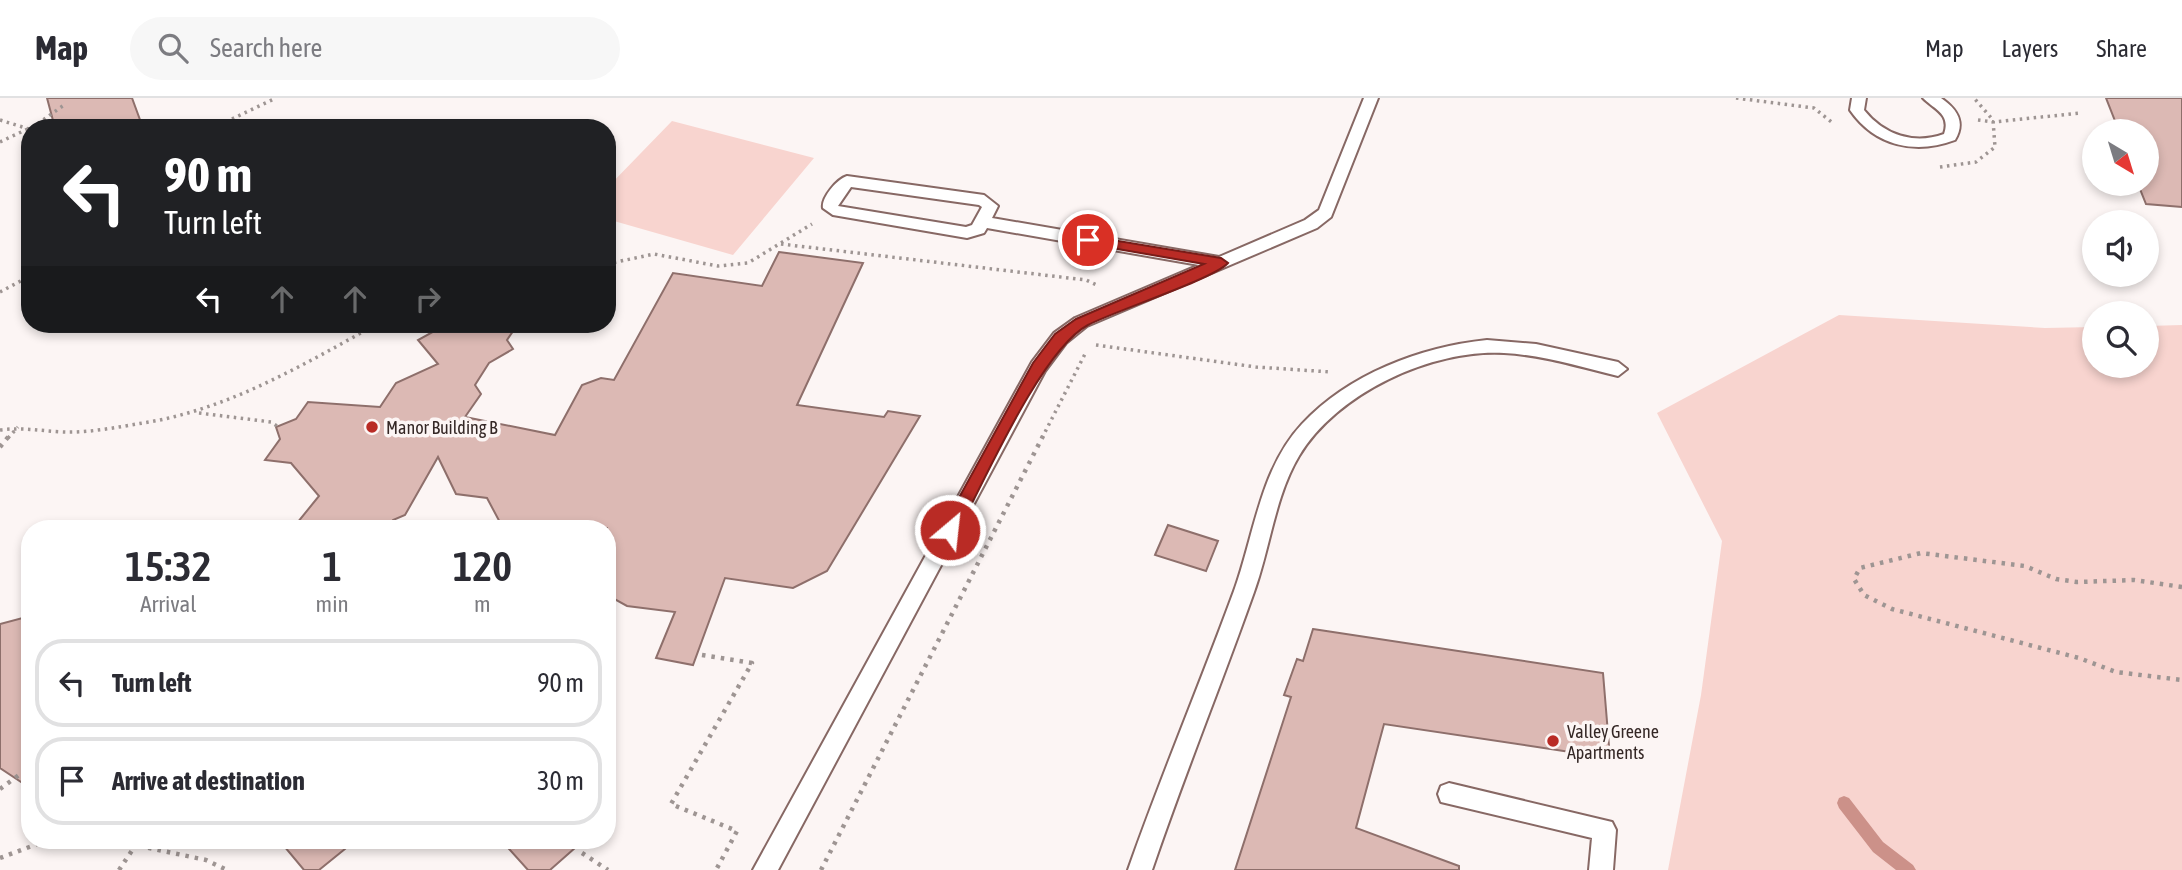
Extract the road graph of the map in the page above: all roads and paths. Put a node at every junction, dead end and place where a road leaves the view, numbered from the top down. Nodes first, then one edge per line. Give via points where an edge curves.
1 (276, 98) edge
2 (1370, 98) edge
3 (1930, 98) edge
4 (1853, 99) edge
5 (64, 105) dead end
6 (2080, 113) dead end
7 (44, 119) edge
8 (232, 119) edge
9 (0, 120) edge
10 (1991, 122) dead end
11 (21, 127) edge
12 (21, 133) edge
13 (0, 142) edge
14 (833, 210) junction
15 (982, 222) junction
16 (781, 244) junction
17 (616, 261) edge
18 (1221, 263) junction
19 (21, 281) edge
20 (0, 292) edge
21 (1121, 305) junction
22 (361, 333) edge
23 (1104, 339) dead end
24 (1092, 344) junction
25 (1618, 369) dead end
26 (1338, 372) dead end
27 (198, 412) junction
28 (19, 427) junction
29 (280, 428) dead end
30 (0, 430) edge
31 (0, 447) edge
32 (2182, 587) edge
33 (702, 655) dead end
34 (2182, 680) edge
35 (21, 776) edge
36 (0, 789) edge
37 (1449, 794) dead end
38 (24, 849) edge
39 (132, 849) edge
40 (164, 849) edge
41 (582, 853) dead end
42 (0, 858) edge
43 (119, 870) edge
44 (227, 870) edge
45 (608, 870) edge
46 (716, 870) edge
47 (765, 870) edge
48 (821, 870) edge
49 (1140, 870) edge
50 (1601, 870) edge

1 - 8 path
2 - 18 lane via 1325,213 1311,224
3 - 4 lane via 1948,110 1955,129 1950,137 1924,144 1874,129 1863,120
5 - 7 path
6 - 10 path
9 - 11 path
12 - 13 path
14 - 15 lane via 967,233
14 - 15 lane via 829,204 841,185 855,181 984,200 990,206
14 - 16 path
15 - 18 lane
16 - 17 path via 748,263 718,266 654,254
16 - 21 path via 1086,280
18 - 21 lane
19 - 20 path
21 - 47 lane via 1081,322 1060,338 1038,367
22 - 27 path via 299,367
23 - 24 path
24 - 26 path via 1256,367
24 - 48 path
25 - 49 lane via 1523,349 1488,346 1457,351 1361,388 1308,430 1292,452 1278,486 1256,559
27 - 28 path via 66,432
27 - 29 path via 271,422
28 - 30 path
28 - 31 path
32 - 34 path via 2134,580 2077,582 2025,566 1921,553 1860,568 1854,579 1859,592 1870,601 1892,609 2116,672
33 - 46 path via 752,663 671,804 737,831
35 - 36 path
37 - 50 lane via 1604,830
38 - 42 path
39 - 43 path
40 - 44 path
41 - 45 path

